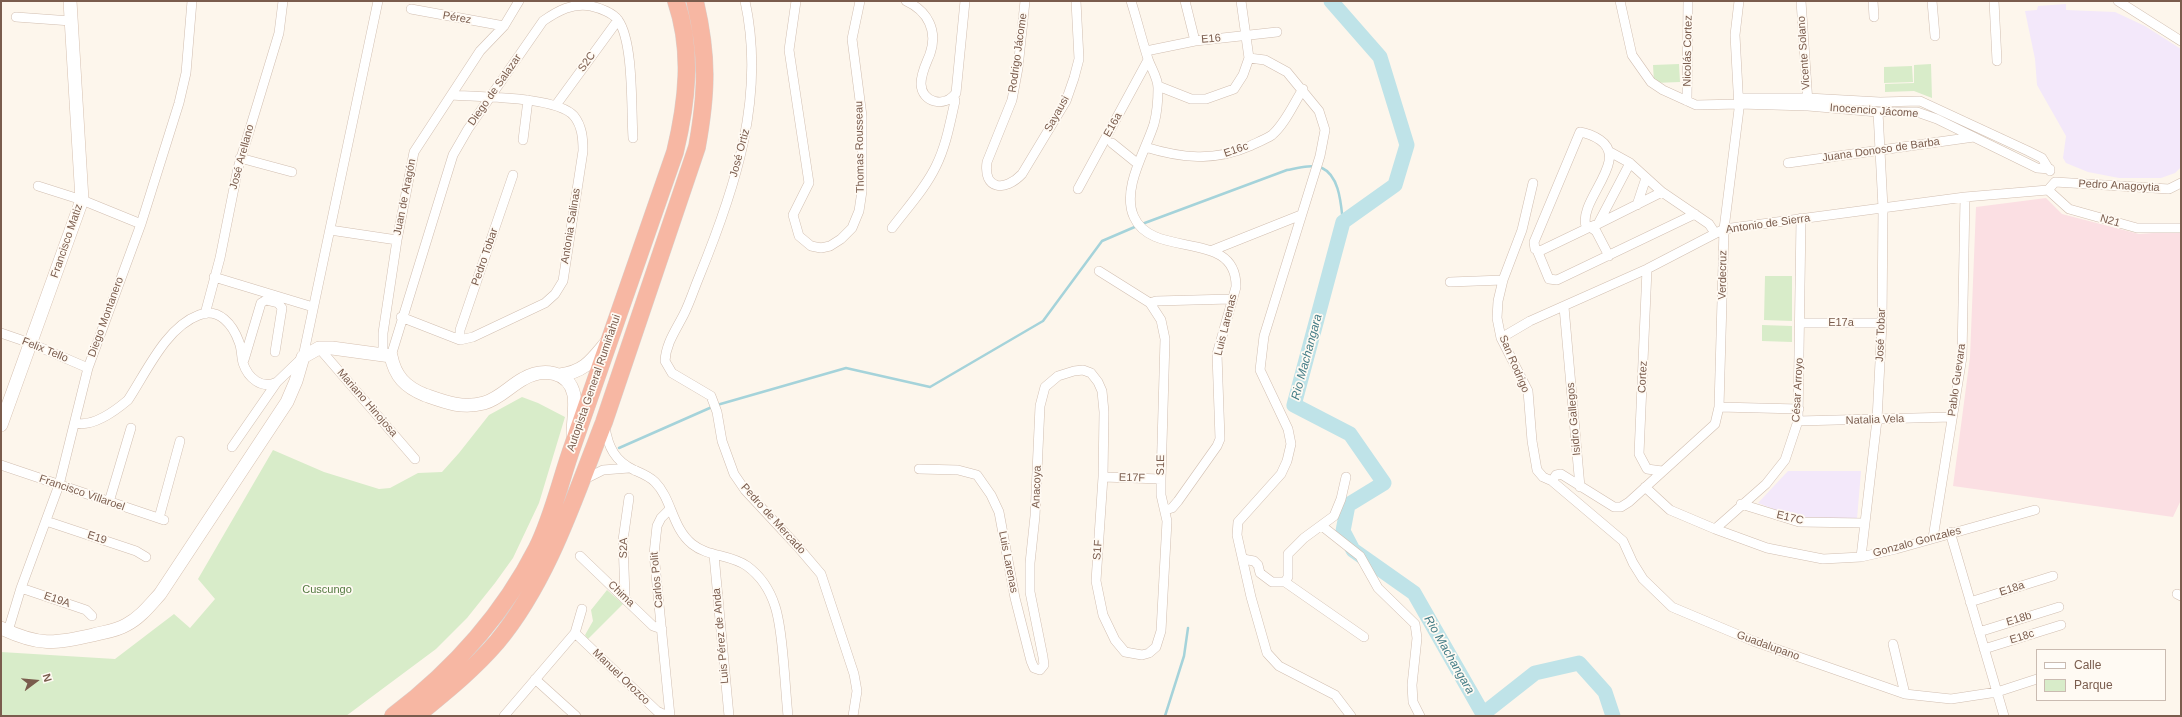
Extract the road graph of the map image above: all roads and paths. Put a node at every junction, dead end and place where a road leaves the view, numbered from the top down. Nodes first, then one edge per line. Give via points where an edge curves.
1 (70, 1) edge
2 (192, 1) edge
3 (282, 1) edge
4 (378, 1) edge
5 (520, 1) edge
6 (676, 1) edge
7 (695, 1) edge
8 (745, 1) edge
9 (796, 1) edge
10 (860, 1) edge
11 (906, 1) edge
12 (965, 1) edge
13 (1025, 1) edge
14 (1076, 1) edge
15 (1131, 1) edge
16 (1185, 1) edge
17 (1241, 1) edge
18 (1620, 1) edge
19 (1688, 1) edge
20 (1739, 1) edge
21 (1801, 1) edge
22 (1873, 1) edge
23 (1932, 1) edge
24 (1994, 1) edge
25 (2118, 1) edge
26 (411, 9) dead end
27 (16, 17) dead end
28 (1874, 17) dead end
29 (618, 20) junction
30 (71, 21) junction
31 (504, 26) junction
32 (1277, 32) dead end
33 (1246, 36) junction
34 (1934, 36) dead end
35 (2180, 40) edge
36 (1194, 41) junction
37 (1147, 55) junction
38 (1249, 58) junction
39 (1997, 62) dead end
40 (1158, 86) junction
41 (1303, 89) junction
42 (452, 95) junction
43 (954, 97) junction
44 (491, 98) junction
45 (528, 100) junction
46 (1687, 101) junction
47 (1739, 101) junction
48 (1808, 102) junction
49 (556, 105) junction
50 (1878, 112) junction
51 (1974, 137) junction
52 (633, 138) dead end
53 (523, 140) dead end
54 (1112, 143) dead end
55 (1145, 147) junction
56 (1880, 151) junction
57 (2028, 151) junction
58 (1610, 152) junction
59 (240, 158) junction
60 (1630, 163) junction
61 (2027, 163) junction
62 (1138, 164) junction
63 (1788, 164) dead end
64 (2050, 169) junction
65 (292, 172) dead end
66 (986, 172) joint
67 (513, 175) dead end
68 (1646, 178) junction
69 (2055, 182) junction
70 (1533, 183) dead end
71 (2181, 183) edge
72 (38, 186) dead end
73 (1078, 190) dead end
74 (2048, 190) junction
75 (1662, 192) junction
76 (1965, 197) junction
77 (82, 200) junction
78 (1637, 205) junction
79 (1883, 208) junction
80 (1695, 214) junction
81 (1301, 216) junction
82 (1802, 218) junction
83 (140, 224) junction
84 (1594, 226) junction
85 (892, 228) dead end
86 (2181, 228) edge
87 (1724, 229) junction
88 (330, 230) junction
89 (1715, 233) junction
90 (397, 240) junction
91 (1213, 250) junction
92 (1538, 250) junction
93 (1609, 256) junction
94 (1648, 269) junction
95 (1099, 271) dead end
96 (214, 277) junction
97 (1503, 280) junction
98 (1450, 282) dead end
99 (690, 299) joint
100 (1231, 299) junction
101 (1150, 303) junction
102 (1564, 306) junction
103 (313, 307) junction
104 (205, 314) junction
105 (401, 318) junction
106 (1800, 323) junction
107 (1882, 323) junction
108 (1, 334) edge
109 (1501, 338) junction
110 (460, 340) junction
111 (609, 340) junction
112 (30, 343) junction
113 (319, 348) junction
114 (275, 352) dead end
115 (387, 355) junction
116 (303, 357) junction
117 (243, 363) junction
118 (88, 368) junction
119 (560, 375) junction
120 (277, 382) junction
121 (1102, 391) joint
122 (1719, 407) junction
123 (1799, 409) junction
124 (1952, 417) junction
125 (1876, 420) junction
126 (1798, 421) junction
127 (604, 422) junction
128 (76, 423) junction
129 (1, 425) edge
130 (131, 428) dead end
131 (180, 441) dead end
132 (572, 446) junction
133 (232, 447) dead end
134 (415, 458) dead end
135 (1, 465) edge
136 (629, 468) junction
137 (919, 469) dead end
138 (1662, 471) junction
139 (1103, 477) junction
140 (1346, 477) dead end
141 (1161, 479) junction
142 (1552, 481) junction
143 (580, 482) junction
144 (59, 485) junction
145 (1580, 487) junction
146 (1645, 487) junction
147 (629, 498) dead end
148 (109, 502) junction
149 (1741, 504) junction
150 (670, 509) junction
151 (1165, 510) junction
152 (2035, 510) dead end
153 (46, 521) junction
154 (1864, 523) junction
155 (1322, 526) junction
156 (1714, 530) junction
157 (1950, 532) junction
158 (1933, 538) junction
159 (714, 555) junction
160 (580, 556) dead end
161 (146, 557) dead end
162 (1861, 557) junction
163 (1243, 559) junction
164 (2053, 576) dead end
165 (1285, 582) junction
166 (21, 588) junction
167 (625, 597) junction
168 (1970, 602) junction
169 (2059, 607) dead end
170 (582, 609) dead end
171 (92, 616) dead end
172 (2061, 625) dead end
173 (5, 630) edge
174 (662, 630) junction
175 (1161, 631) joint
176 (1979, 632) junction
177 (575, 633) junction
178 (1364, 637) dead end
179 (1893, 644) dead end
180 (1984, 649) junction
181 (1043, 657) joint
182 (535, 679) junction
183 (2036, 679) edge
184 (1997, 692) junction
185 (1905, 694) junction
186 (670, 715) edge
187 (393, 716) edge
188 (416, 716) edge
189 (504, 716) edge
190 (576, 716) edge
191 (729, 716) edge
192 (788, 716) edge
193 (853, 716) edge
194 (1351, 716) edge
195 (1420, 716) edge
196 (2004, 716) edge

1 - 30 street, Francisco Matiz
2 - 83 street, Diego Montanero via 183,87
3 - 59 street, José Arellano via 279,33
4 - 88 street
5 - 31 street, Juan de Aragón
6 - 111 highway, Autopista General Rumiñahui via 687,55 687,80 681,126 675,152
7 - 127 highway, Autopista General Rumiñahui via 706,69 704,108 697,147
8 - 99 street, José Ortiz via 751,28 753,69 748,123 713,244
9 - 10 street, Thomas Rousseau via 789,50 808,183 793,215 799,236 812,246 822,248 842,239 852,228 862,197 862,116 852,40
11 - 43 street via 922,12 932,29 930,53 922,72 922,92 932,102
12 - 43 street via 958,88
13 - 66 street, Rodrigo Jácome via 1012,100 987,162
14 - 66 street, Sayausi via 1079,59 1066,101 1015,182 1006,187 999,186 991,182
15 - 37 street
16 - 36 street
17 - 33 street
18 - 46 street, Inocencio Jácome via 1632,55 1658,88
19 - 46 street, Nicolás Cortez
20 - 47 street, Verdecruz via 1735,35
21 - 48 street, Vicente Solano
22 - 28 street
23 - 34 street
24 - 39 street
25 - 35 street
26 - 31 street, Pérez
27 - 30 street
29 - 44 street, Diego de Salazar via 600,8 578,4 560,9 543,21
29 - 49 street, S2C
29 - 52 street via 628,52
30 - 77 street, Francisco Matiz
31 - 42 street, Juan de Aragón via 480,51
32 - 33 street, E16
33 - 36 street, E16
33 - 38 street
36 - 37 street, E16
37 - 40 street
37 - 73 street, E16a
38 - 40 street via 1243,75 1234,89 1221,95 1191,99
38 - 41 street via 1265,60 1287,72
40 - 55 street via 1154,123
41 - 55 street, E16c via 1272,134 1234,153 1191,158
41 - 81 street via 1319,111 1325,130 1318,163
42 - 44 street, Antonia Salinas
42 - 90 street, Juan de Aragón via 414,152
43 - 85 street via 944,146 936,166 926,184
44 - 45 street, Antonia Salinas
44 - 105 street, Diego de Salazar via 453,155
45 - 49 street, Antonia Salinas
45 - 53 street
46 - 47 street, Inocencio Jácome via 1696,105
47 - 48 street, Inocencio Jácome
47 - 87 street, Verdecruz
48 - 50 street, Inocencio Jácome
48 - 57 street, Inocencio Jácome via 1920,101
49 - 110 street, Antonia Salinas via 565,108 574,116 583,139 562,281 555,294 532,310
50 - 51 street, Inocencio Jácome via 1917,112
50 - 56 street, José Tobar
51 - 56 street, Juana Donoso de Barba
51 - 61 street, Inocencio Jácome
54 - 62 street
55 - 62 street
56 - 63 street, Juana Donoso de Barba
56 - 79 street, José Tobar
57 - 61 street
57 - 64 street, Inocencio Jácome via 2042,158
58 - 60 street
58 - 84 street via 1609,163 1586,215 1586,226
58 - 92 street via 1606,144 1598,138 1580,132 1534,242 1535,249
59 - 65 street
59 - 96 street, José Arellano
60 - 68 street
60 - 84 street
61 - 64 street, Inocencio Jácome via 2037,168
62 - 91 street via 1134,176 1132,207 1144,233
64 - 69 street, Inocencio Jácome
67 - 110 street, Pedro Tobar via 460,330
68 - 75 street
68 - 78 street
69 - 71 street, Pedro Anagoytia via 2169,189
69 - 74 street
70 - 97 street, San Rodrigo via 1522,230
72 - 77 street
74 - 76 street, Antonio de Sierra
74 - 86 street, N21 via 2069,209 2076,211 2137,228
75 - 78 street
75 - 80 street
76 - 79 street, Antonio de Sierra
76 - 124 street, Pablo Guevara via 1962,357
77 - 83 street
77 - 112 street, Francisco Matiz
78 - 84 street
79 - 82 street, Antonio de Sierra
79 - 107 street, José Tobar
80 - 89 street via 1709,224
80 - 93 street
81 - 91 street
81 - 163 street via 1264,336 1260,370 1288,429 1291,444 1281,474 1238,522 1237,535
82 - 87 street, Antonio de Sierra
82 - 106 street, César Arroyo
83 - 118 street, Diego Montanero
84 - 92 street
84 - 93 street
87 - 89 street, Antonio de Sierra
87 - 122 street, Verdecruz
88 - 90 street
88 - 103 street
89 - 94 street, Antonio de Sierra
90 - 115 street, Juan de Aragón via 383,333
91 - 100 street, Luis Larenas via 1224,259 1236,281
92 - 93 street via 1552,281 1562,279
94 - 102 street, Antonio de Sierra
94 - 138 street, Cortez via 1639,454 1647,469
95 - 101 street
96 - 103 street
96 - 104 street, José Arellano
97 - 98 street
97 - 109 street, San Rodrigo via 1497,318
99 - 193 street, Pedro de Mercado via 670,341 665,361 672,373 711,396 717,412 722,441 734,474 745,490 821,574 854,674 857,696
100 - 101 street
100 - 151 street, Luis Larenas via 1218,354 1220,439 1178,501 1172,508
101 - 141 street, S1E via 1161,320 1165,339
102 - 109 street, Antonio de Sierra via 1530,321
102 - 145 street, Isidro Gallegos
103 - 116 street
104 - 117 street via 211,313 227,320 240,342
104 - 128 street via 185,324 165,343 128,400 120,408 86,423
105 - 110 street
105 - 115 street, Diego de Salazar
106 - 107 street, E17a
106 - 123 street, César Arroyo
107 - 125 street, José Tobar
108 - 112 street, Felix Tello
109 - 142 street, San Rodrigo via 1528,391 1537,470 1543,477
111 - 119 street via 582,368 573,373
111 - 132 highway, Autopista General Rumiñahui
112 - 118 street, Felix Tello
112 - 129 street, Francisco Matiz
113 - 115 street
113 - 116 street
113 - 134 street, Mariano Hinojosa
114 - 117 street via 282,308 278,303 266,300 261,303
115 - 119 street via 398,376 412,390 460,406 492,400 534,374 548,372
116 - 120 street
116 - 173 street via 287,402 160,594 137,618 125,626 110,631 63,642 32,641
117 - 120 street via 248,373 259,384 272,385
118 - 128 street, Diego Montanero
119 - 132 street via 570,384 574,397
120 - 133 street
121 - 139 street, S1F
121 - 181 street, Anacoya via 1091,373 1083,370 1074,371 1058,376 1045,387 1040,406 1030,592
122 - 123 street
122 - 138 street, Verdecruz via 1715,424
123 - 126 street, César Arroyo
124 - 125 street, Natalia Vela
124 - 158 street, Pablo Guevara
125 - 126 street, Natalia Vela
125 - 154 street, José Tobar
126 - 149 street, César Arroyo via 1785,460 1766,484
127 - 136 street via 610,448
127 - 143 highway, Autopista General Rumiñahui
128 - 144 street, Diego Montanero
130 - 148 street
131 - 148 street, Francisco Villaroel via 161,519
132 - 187 highway, Autopista General Rumiñahui via 537,548 505,602 482,632 440,677
135 - 144 street, Francisco Villaroel
136 - 143 street via 603,470
136 - 150 street via 654,481
137 - 181 street, Luis Larenas via 958,470 978,475 999,512 1015,598 1034,668 1040,670 1044,665
138 - 146 street, Verdecruz
139 - 141 street, E17F
139 - 175 street, S1F via 1096,581 1103,615 1114,640 1125,652 1142,655 1150,653 1156,647
140 - 155 street via 1338,509
141 - 151 street, S1E via 1161,495
142 - 145 street via 1556,475 1561,474
142 - 185 street, Guadalupano via 1623,542 1643,579 1672,607 1753,641
143 - 188 highway, Autopista General Rumiñahui via 553,551 519,612 496,642 459,681
144 - 148 street, Francisco Villaroel
144 - 153 street, Diego Montanero
145 - 146 street, Verdecruz via 1614,506 1621,507
146 - 156 street, Gonzalo Gonzales via 1670,510
147 - 167 street, S2A via 623,540
149 - 154 street, E17C via 1799,522
149 - 156 street, César Arroyo
150 - 159 street via 685,537 699,549
150 - 174 street, Carlos Polit via 661,518 654,546
151 - 175 street, S1E via 1167,521
152 - 157 street, Gonzalo Gonzales
153 - 161 street, E19
153 - 166 street, Diego Montanero
154 - 162 street, José Tobar
155 - 165 street via 1304,538 1288,554 1288,577
155 - 195 street via 1360,556 1378,588 1415,624 1417,638 1412,685 1413,702
156 - 162 street, Gonzalo Gonzales via 1767,548 1824,559
157 - 158 street, Gonzalo Gonzales
157 - 168 street
158 - 162 street, Gonzalo Gonzales
159 - 191 street, Luis Pérez de Anda
159 - 192 street via 727,557 746,566 763,581 775,603 779,618
160 - 167 street, Chima
163 - 165 street via 1254,561 1260,573 1272,582
163 - 194 street via 1267,653 1279,666 1334,695
164 - 168 street, E18a
165 - 178 street
166 - 171 street, E19A via 86,610
166 - 173 street, Diego Montanero
167 - 174 street, Chima via 653,626
168 - 176 street
169 - 176 street, E18b
170 - 177 street
172 - 180 street, E18c
174 - 186 street, Carlos Polit
176 - 180 street
177 - 182 street
177 - 186 street, Manuel Orozco via 657,712
179 - 185 street
180 - 184 street
182 - 189 street
182 - 190 street
183 - 184 street, Guadalupano
184 - 185 street, Guadalupano via 1952,699
184 - 196 street

